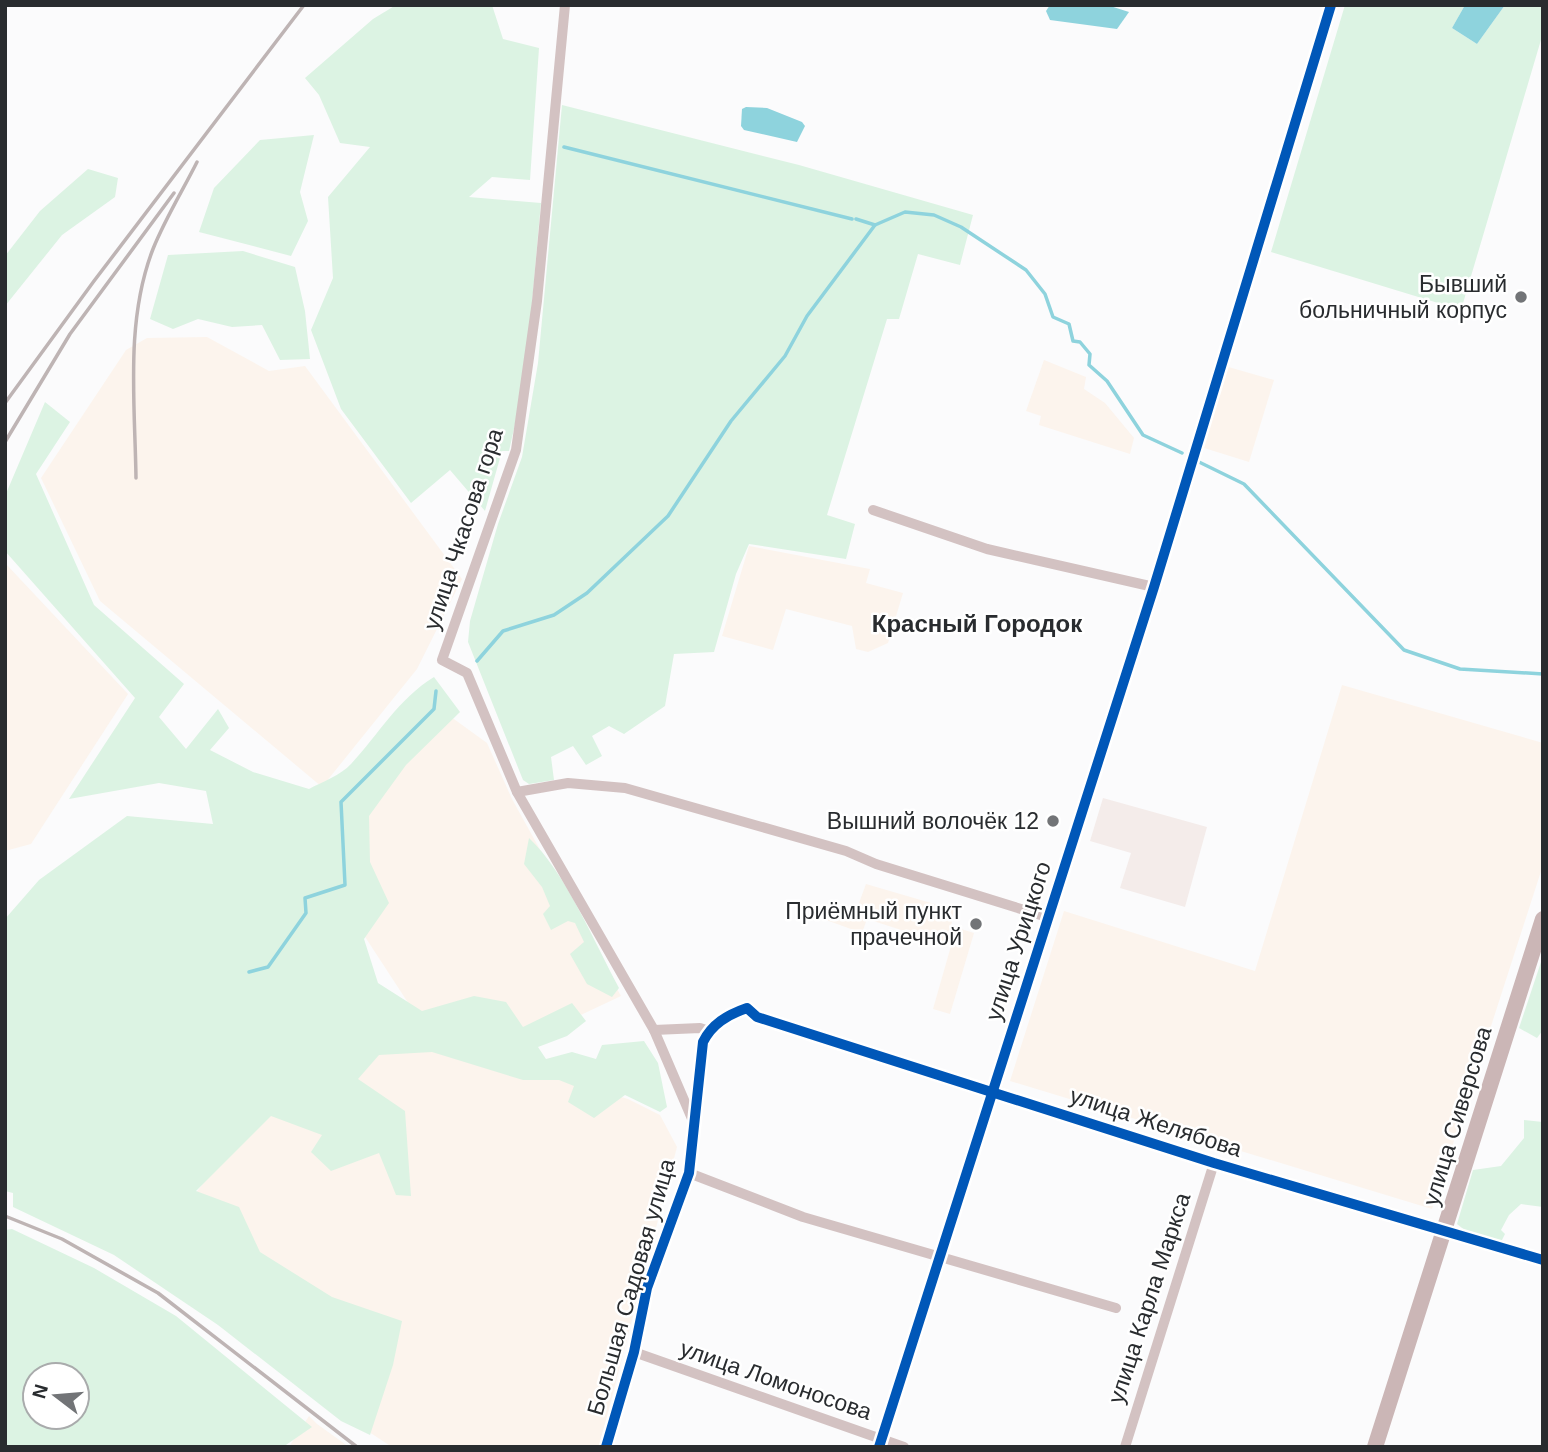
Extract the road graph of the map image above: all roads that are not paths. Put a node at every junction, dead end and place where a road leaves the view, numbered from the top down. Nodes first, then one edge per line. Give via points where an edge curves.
1 (565, 5) edge
2 (1331, 5) edge
3 (873, 510) dead end
4 (1154, 587) junction
5 (517, 792) junction
6 (1048, 917) junction
7 (1543, 919) edge
8 (654, 1030) junction
9 (709, 1031) junction
10 (992, 1091) junction
11 (694, 1123) junction
12 (1214, 1163) junction
13 (689, 1173) junction
14 (1444, 1232) junction
15 (941, 1256) junction
16 (1543, 1260) edge
17 (1116, 1308) dead end
18 (634, 1352) junction
19 (881, 1443) edge
20 (606, 1447) edge
21 (904, 1447) edge
22 (1125, 1447) edge
23 (1375, 1447) edge

1 - 5 street, улица Чкасова гора via 537,301 516,450 442,660 467,673
2 - 4 street, улица Урицкого
3 - 4 street via 987,549
4 - 6 street, улица Урицкого
5 - 6 street via 568,783 625,788 828,846
5 - 8 street, улица Чкасова гора
6 - 10 street, улица Урицкого
7 - 14 street, улица Сиверсова
8 - 9 street
8 - 11 street, улица Чкасова гора
9 - 10 street, улица Желябова via 747,1008 758,1017
9 - 11 street, Большая Садовая улица via 699,1056
10 - 12 street, улица Желябова
10 - 15 street, улица Урицкого
11 - 13 street, Большая Садовая улица
12 - 14 street, улица Желябова
12 - 22 street, улица Карла Маркса
13 - 15 street via 803,1217
13 - 18 street, Большая Садовая улица via 647,1289
14 - 16 street, улица Желябова
14 - 23 street, улица Сиверсова
15 - 17 street
15 - 19 street, улица Урицкого
18 - 19 street, улица Ломоносова
18 - 20 street, Большая Садовая улица
19 - 21 street, улица Ломоносова

